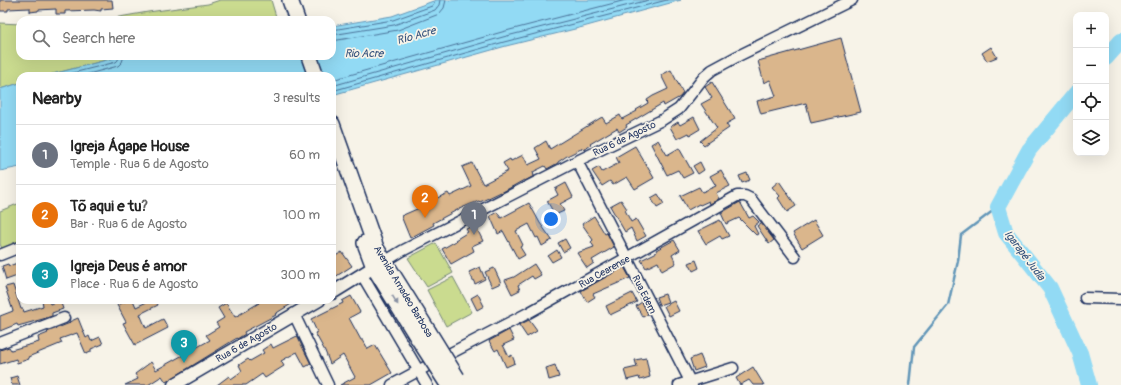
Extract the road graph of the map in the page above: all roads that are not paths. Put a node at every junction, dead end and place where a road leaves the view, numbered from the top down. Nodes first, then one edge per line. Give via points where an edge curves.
1 (281, 0) edge
2 (290, 0) edge
3 (852, 0) edge
4 (286, 16) edge
5 (296, 16) edge
6 (300, 60) edge
7 (310, 60) edge
8 (305, 72) edge
9 (315, 72) edge
10 (336, 135) edge
11 (577, 160) junction
12 (336, 165) edge
13 (16, 249) edge
14 (0, 255) edge
15 (795, 257) dead end
16 (626, 259) junction
17 (373, 268) junction
18 (336, 291) edge
19 (1085, 298) dead end
20 (1121, 299) edge
21 (312, 304) edge
22 (294, 314) junction
23 (64, 318) dead end
24 (0, 343) edge
25 (733, 368) dead end
26 (419, 370) junction
27 (453, 383) edge
28 (691, 383) edge
29 (174, 385) edge
30 (328, 385) edge
31 (392, 385) edge
32 (427, 385) edge
33 (679, 385) edge

1 - 4 main road
2 - 5 main road
3 - 11 street, Rua 6 de Agosto via 712,70 685,103 671,115
6 - 8 main road
7 - 9 main road
10 - 17 main road, Avenida Amadeo Barbosa via 376,248
11 - 16 street, Rua Edem
11 - 17 street, Rua 6 de Agosto
12 - 17 main road, Avenida Amadeo Barbosa
13 - 14 street
15 - 16 street, Rua Cearense via 751,199 737,196
16 - 26 street, Rua Cearense
16 - 28 street, Rua Edem
17 - 18 street, Rua 6 de Agosto
17 - 26 street
17 - 27 main road, Avenida Amadeo Barbosa, bridge via 423,335
19 - 20 street
21 - 22 street, Rua 6 de Agosto
22 - 29 street, Rua 6 de Agosto
22 - 30 street
23 - 24 street
25 - 28 street
26 - 31 street, Rua Cearense
26 - 32 street
28 - 33 street

